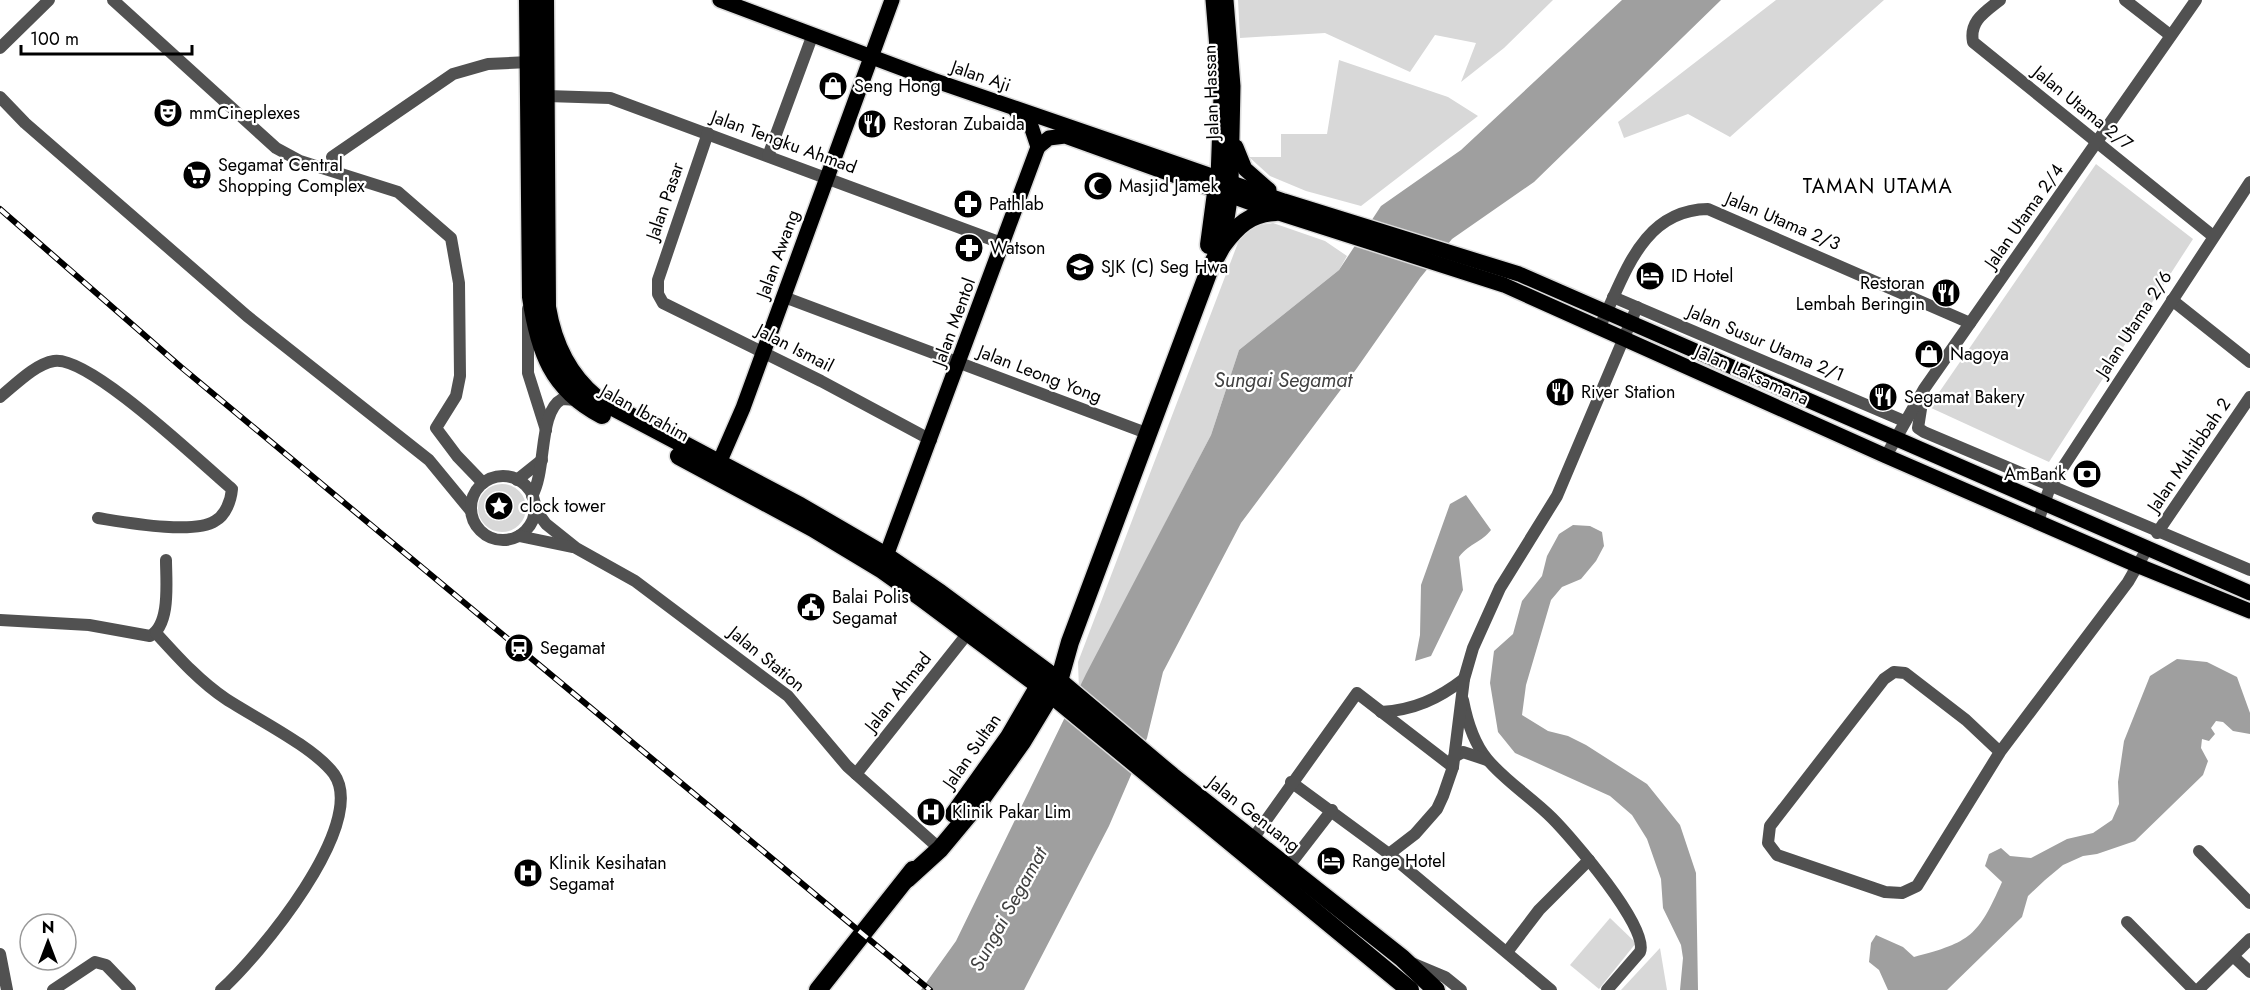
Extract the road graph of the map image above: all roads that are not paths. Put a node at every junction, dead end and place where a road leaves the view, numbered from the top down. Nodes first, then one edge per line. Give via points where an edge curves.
1 (49, 0) edge
2 (113, 0) edge
3 (528, 0) edge
4 (545, 0) edge
5 (720, 0) edge
6 (892, 0) edge
7 (1213, 0) edge
8 (1226, 0) edge
9 (2000, 0) edge
10 (2125, 0) edge
11 (2196, 0) edge
12 (813, 34) junction
13 (2170, 35) junction
14 (0, 48) edge
15 (870, 57) junction
16 (529, 63) junction
17 (547, 96) junction
18 (0, 97) edge
19 (1012, 107) junction
20 (708, 133) junction
21 (1233, 135) junction
22 (2097, 143) junction
23 (1038, 147) junction
24 (768, 156) junction
25 (332, 157) dead end
26 (827, 177) junction
27 (2250, 182) edge
28 (1224, 187) junction
29 (1280, 206) junction
30 (2213, 236) junction
31 (1004, 244) junction
32 (1221, 248) junction
33 (1210, 268) junction
34 (1483, 269) junction
35 (658, 280) joint
36 (531, 297) junction
37 (784, 297) junction
38 (1613, 297) junction
39 (2172, 300) junction
40 (1637, 307) junction
41 (1606, 314) junction
42 (1970, 323) junction
43 (1631, 324) junction
44 (1599, 328) junction
45 (1624, 340) junction
46 (763, 353) junction
47 (2250, 362) edge
48 (959, 363) junction
49 (1924, 389) junction
50 (0, 396) edge
51 (2250, 397) edge
52 (578, 400) junction
53 (1904, 421) junction
54 (546, 430) junction
55 (1149, 434) junction
56 (931, 440) junction
57 (1894, 440) junction
58 (1886, 456) junction
59 (542, 460) junction
60 (719, 463) junction
61 (518, 480) junction
62 (483, 483) junction
63 (2050, 487) junction
64 (534, 502) junction
65 (2044, 503) junction
66 (471, 511) junction
67 (98, 518) dead end
68 (2038, 521) junction
69 (2157, 532) junction
70 (519, 536) junction
71 (576, 548) junction
72 (2147, 549) junction
73 (886, 556) junction
74 (166, 560) dead end
75 (2139, 566) junction
76 (2250, 570) edge
77 (2250, 593) edge
78 (2250, 611) edge
79 (0, 620) edge
80 (156, 633) junction
81 (968, 633) junction
82 (1464, 679) junction
83 (1055, 688) junction
84 (1463, 696) junction
85 (1381, 712) junction
86 (2000, 752) junction
87 (1488, 760) junction
88 (1454, 762) junction
89 (856, 774) junction
90 (1291, 782) junction
91 (1170, 784) junction
92 (1332, 810) junction
93 (1252, 840) junction
94 (935, 846) junction
95 (2199, 851) dead end
96 (1389, 854) junction
97 (1589, 860) junction
98 (1288, 867) junction
99 (2250, 903) edge
100 (1341, 909) junction
101 (2127, 922) dead end
102 (1340, 932) junction
103 (2250, 939) edge
104 (1384, 944) junction
105 (1507, 952) junction
106 (0, 954) edge
107 (2233, 956) junction
108 (1371, 958) junction
109 (1402, 958) junction
110 (2250, 972) edge
111 (7, 990) edge
112 (53, 990) edge
113 (130, 990) edge
114 (221, 990) edge
115 (818, 990) edge
116 (1410, 990) edge
117 (1436, 990) edge
118 (1461, 990) edge
119 (1551, 990) edge
120 (1607, 990) edge
121 (2196, 990) edge

1 - 14 street
2 - 62 street via 276,148 300,161 398,192 451,238 459,283 460,376 456,396 436,428
3 - 16 highway, Jalan Ibrahim
4 - 17 highway, Jalan Ibrahim
5 - 12 main road, Jalan Aji
6 - 15 main road, Jalan Awang
7 - 28 main road, Jalan Hassan
8 - 21 main road, Jalan Hassan
9 - 22 street, Jalan Utama 2/7 via 1975,21 1973,42
10 - 13 street
11 - 13 street, Jalan Utama 2/4
12 - 15 main road, Jalan Aji
12 - 24 street
13 - 22 street, Jalan Utama 2/4
15 - 19 main road, Jalan Aji
15 - 26 main road, Jalan Awang
16 - 25 street via 488,64 453,74
16 - 36 highway, Jalan Ibrahim
17 - 20 street, Jalan Tengku Ahmad via 603,96
17 - 60 highway, Jalan Ibrahim via 547,307 554,340 578,380 597,398
18 - 66 street via 238,308 429,460
19 - 23 main road via 1031,126
19 - 28 main road, Jalan Aji
20 - 24 street, Jalan Tengku Ahmad
20 - 35 street, Jalan Pasar
21 - 28 main road, Jalan Hassan
21 - 29 main road via 1245,170
22 - 30 street, Jalan Utama 2/7
22 - 42 street, Jalan Utama 2/4
23 - 28 main road via 1049,138 1065,136
23 - 31 main road, Jalan Mentol
24 - 26 street, Jalan Tengku Ahmad
26 - 31 street, Jalan Tengku Ahmad
26 - 37 main road, Jalan Awang
27 - 30 street, Jalan Utama 2/6
28 - 29 main road, Jalan Laksamana
28 - 32 highway, Jalan Sultan
28 - 33 highway, Jalan Sultan via 1209,245
29 - 32 highway via 1243,222
29 - 34 main road, Jalan Laksamana
30 - 39 street, Jalan Utama 2/6
31 - 48 main road, Jalan Mentol
32 - 33 highway, Jalan Sultan
33 - 55 highway, Jalan Sultan
34 - 41 main road, Jalan Laksamana
34 - 44 main road, Jalan Laksamana
35 - 46 street, Jalan Ismail via 660,299 672,310
36 - 52 highway, Jalan Ibrahim via 546,359
36 - 54 street via 526,322 528,373
37 - 46 main road, Jalan Awang
37 - 48 street, Jalan Leong Yong
38 - 40 street, Jalan Susur Utama 2/1
38 - 41 street, Jalan Utama 2/3
38 - 42 street, Jalan Utama 2/3 via 1645,239 1680,213 1708,209
39 - 47 street
39 - 63 street, Jalan Utama 2/6
40 - 43 street
40 - 53 street, Jalan Susur Utama 2/1
41 - 43 main road, Jalan Laksamana
41 - 44 street, Jalan Utama 2/3
42 - 49 street, Jalan Utama 2/4
43 - 45 street
43 - 57 main road, Jalan Laksamana
44 - 45 main road, Jalan Laksamana
45 - 58 main road, Jalan Laksamana
45 - 82 street via 1557,496 1486,615
46 - 56 street, Jalan Ismail
46 - 60 main road, Jalan Awang
48 - 55 street, Jalan Leong Yong
48 - 56 main road, Jalan Mentol
49 - 53 street, Jalan Utama 2/4
49 - 63 street via 1918,428
50 - 67 street via 52,361 74,363 132,402 232,489 225,511 207,525 166,527
51 - 69 street, Jalan Muhibbah 2
52 - 54 street via 557,402
52 - 81 highway, Jalan Ibrahim via 853,551
53 - 57 street, Jalan Utama 2/4
54 - 59 street
55 - 83 highway, Jalan Sultan
56 - 73 main road, Jalan Mentol
57 - 58 street, Jalan Utama 2/4
57 - 65 main road, Jalan Laksamana
58 - 68 main road, Jalan Laksamana
59 - 61 street
59 - 64 street
60 - 73 highway, Jalan Ibrahim
61 - 62 street via 496,477
61 - 64 street
62 - 66 street via 476,491
63 - 65 street, Jalan Utama 2/6
63 - 69 street
64 - 70 street via 533,519
64 - 71 street, Jalan Station via 546,524
65 - 68 street, Jalan Utama 2/6
65 - 72 main road, Jalan Laksamana
66 - 70 street via 484,534 502,540
68 - 75 main road, Jalan Laksamana
69 - 76 street
70 - 71 street, Jalan Station
71 - 89 street, Jalan Station via 634,581 745,661 788,696
72 - 75 street
72 - 77 main road, Jalan Laksamana
73 - 83 highway, Jalan Ibrahim
74 - 80 street via 163,613
75 - 78 main road, Jalan Laksamana
75 - 86 street
79 - 80 street via 89,625 141,637
80 - 114 street via 223,697 318,758 334,775 342,793 333,830 301,895 242,971
81 - 83 highway, Jalan Ibrahim
81 - 89 street, Jalan Ahmad
82 - 84 street
82 - 85 street via 1423,705
83 - 91 highway, Jalan Genuang
83 - 94 highway, Jalan Sultan via 980,801
84 - 87 street via 1473,734
84 - 88 street via 1456,724
85 - 88 street
85 - 90 street via 1357,693
86 - 86 street via 1966,720 1905,674 1894,672 1884,679 1770,826 1768,843 1777,855 1885,892 1902,893 1917,886
87 - 88 street via 1463,752
87 - 97 street via 1553,819
88 - 96 street via 1437,809 1415,834
89 - 94 street, Jalan Station
90 - 92 street
90 - 93 street
91 - 93 highway, Jalan Genuang
91 - 102 highway, Jalan Genuang
92 - 96 street
92 - 98 street
93 - 98 highway, Jalan Genuang
94 - 115 highway, Jalan Sultan
95 - 99 street
96 - 105 street
97 - 105 street via 1539,910
97 - 120 street via 1614,893 1643,945
98 - 100 highway, Jalan Genuang
100 - 102 highway via 1345,920
100 - 104 highway, Jalan Genuang
101 - 121 street
102 - 108 highway, Jalan Genuang
103 - 107 street
104 - 108 highway via 1371,943
104 - 109 highway, Jalan Genuang
105 - 119 street
106 - 111 street
107 - 110 street
107 - 121 street
108 - 116 highway, Jalan Genuang
109 - 117 highway, Jalan Genuang
109 - 118 street via 1445,977
112 - 113 street via 95,962 106,965

